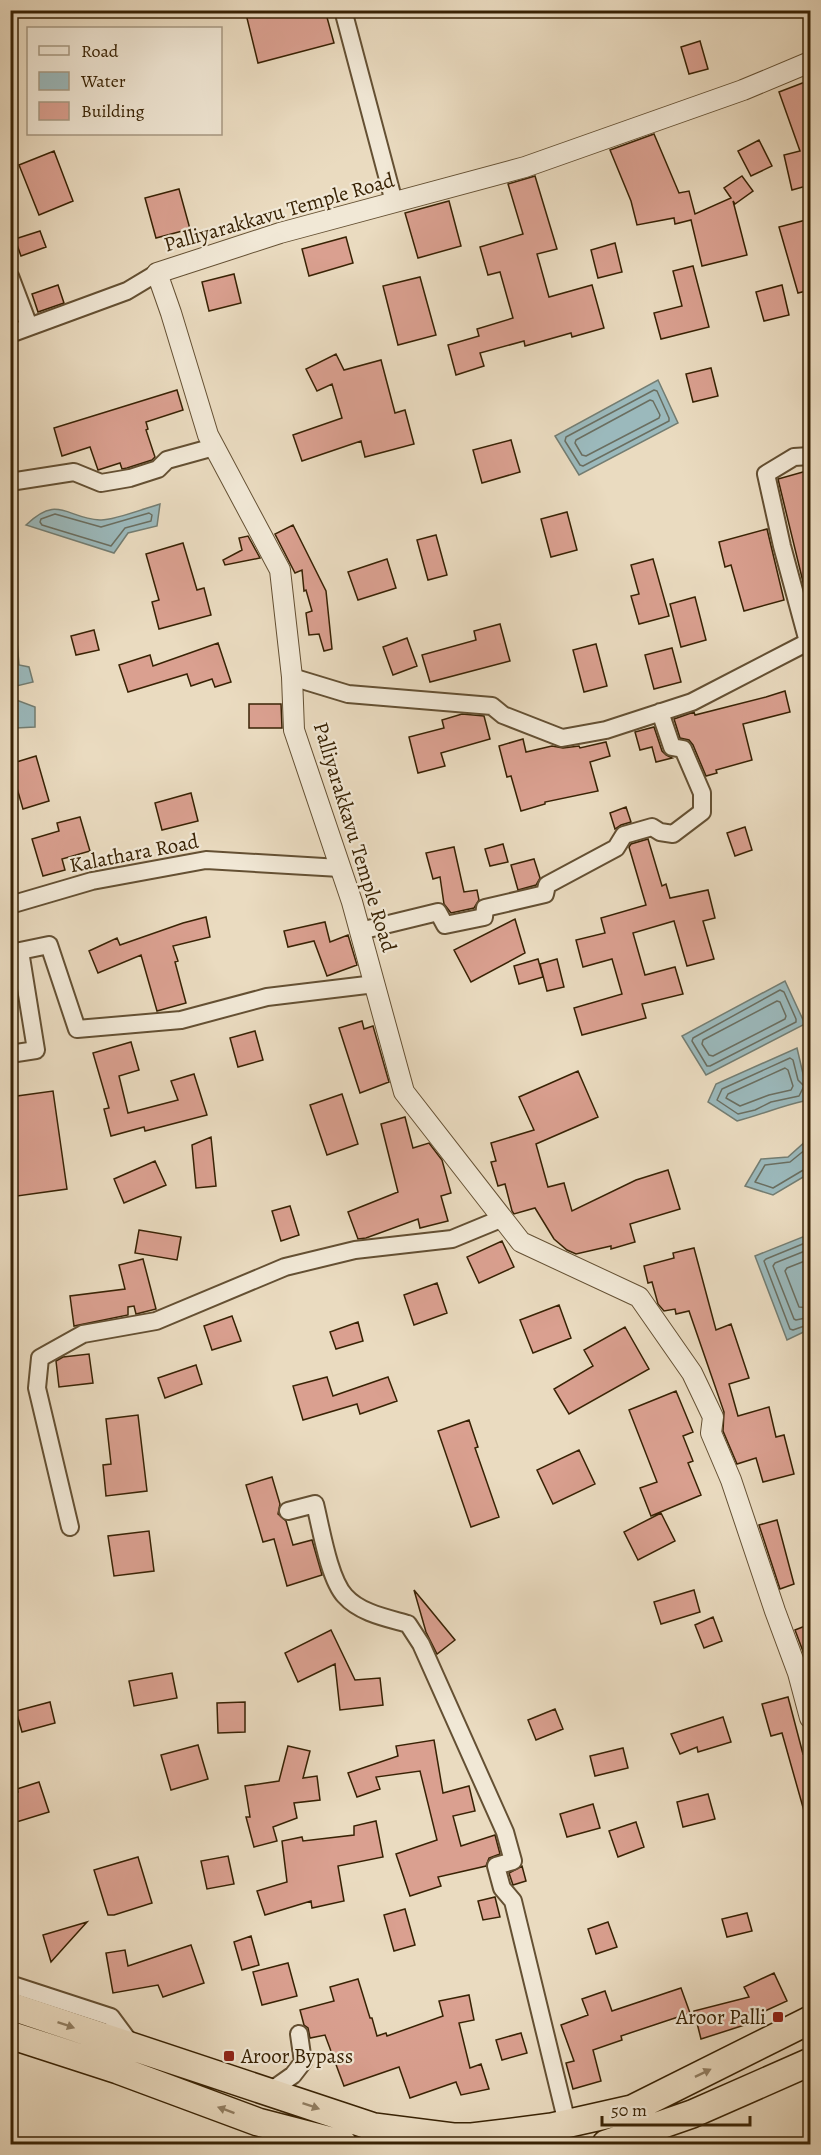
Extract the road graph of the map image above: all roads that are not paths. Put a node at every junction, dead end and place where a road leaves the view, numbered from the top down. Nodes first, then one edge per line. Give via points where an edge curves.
1 (343, 10) edge
2 (810, 62) edge
3 (394, 202) junction
4 (157, 273) junction
5 (10, 276) edge
6 (29, 326) junction
7 (10, 334) edge
8 (214, 447) junction
9 (810, 456) edge
10 (10, 482) edge
11 (292, 677) junction
12 (660, 712) junction
13 (340, 868) junction
14 (10, 905) edge
15 (360, 931) junction
16 (375, 984) junction
17 (10, 1054) edge
18 (503, 1218) junction
19 (288, 1511) dead end
20 (70, 1527) dead end
21 (810, 1718) edge
22 (10, 1984) edge
23 (10, 2006) edge
24 (810, 2020) edge
25 (299, 2034) dead end
26 (10, 2035) edge
27 (133, 2047) junction
28 (810, 2062) edge
29 (269, 2092) junction
30 (692, 2114) junction
31 (258, 2122) junction
32 (567, 2123) junction
33 (282, 2145) edge
34 (343, 2145) edge
35 (606, 2145) edge
36 (659, 2145) edge

1 - 3 street
2 - 3 street, Palliyarakkavu Temple Road via 743,90 525,167
3 - 4 street, Palliyarakkavu Temple Road via 280,233
4 - 6 street via 127,291
4 - 8 street, Palliyarakkavu Temple Road
5 - 6 street
6 - 7 street
8 - 10 street via 167,460 158,469 130,478 101,483 74,472
8 - 11 street, Palliyarakkavu Temple Road via 280,570
9 - 12 street via 794,457 766,474 808,642 692,702
11 - 12 street via 348,694 492,706 503,715 562,738 606,730
11 - 13 street, Palliyarakkavu Temple Road via 294,730
12 - 15 street via 672,747 683,750 702,793 702,812 673,834 652,827 624,834 616,848 547,885 545,894 485,908 484,917 445,924 438,912
13 - 14 street, Kalathara Road via 206,860 92,881
13 - 15 street, Palliyarakkavu Temple Road
15 - 16 street, Palliyarakkavu Temple Road
16 - 17 street via 267,997 181,1020 77,1029 49,945 20,951 36,1050
16 - 18 street, Palliyarakkavu Temple Road via 404,1092
18 - 20 street via 452,1239 355,1250 285,1267 156,1321 83,1334 47,1353 40,1358 37,1388
18 - 21 street, Palliyarakkavu Temple Road via 521,1242 639,1297 692,1374 713,1418 711,1433 731,1480
19 - 32 street via 315,1504 335,1584 346,1598 376,1615 408,1624 421,1644 505,1832 513,1861 496,1866 502,1888 513,1901
22 - 27 street via 111,2017
23 -> 27 highway
32 -> 24 highway via 632,2109
25 - 29 street via 303,2062 293,2075
31 -> 26 highway
27 - 29 highway
28 - 30 highway
29 -> 32 highway via 374,2127 440,2136 472,2137
30 - 35 highway
30 - 36 highway
31 - 33 highway
31 - 34 highway

